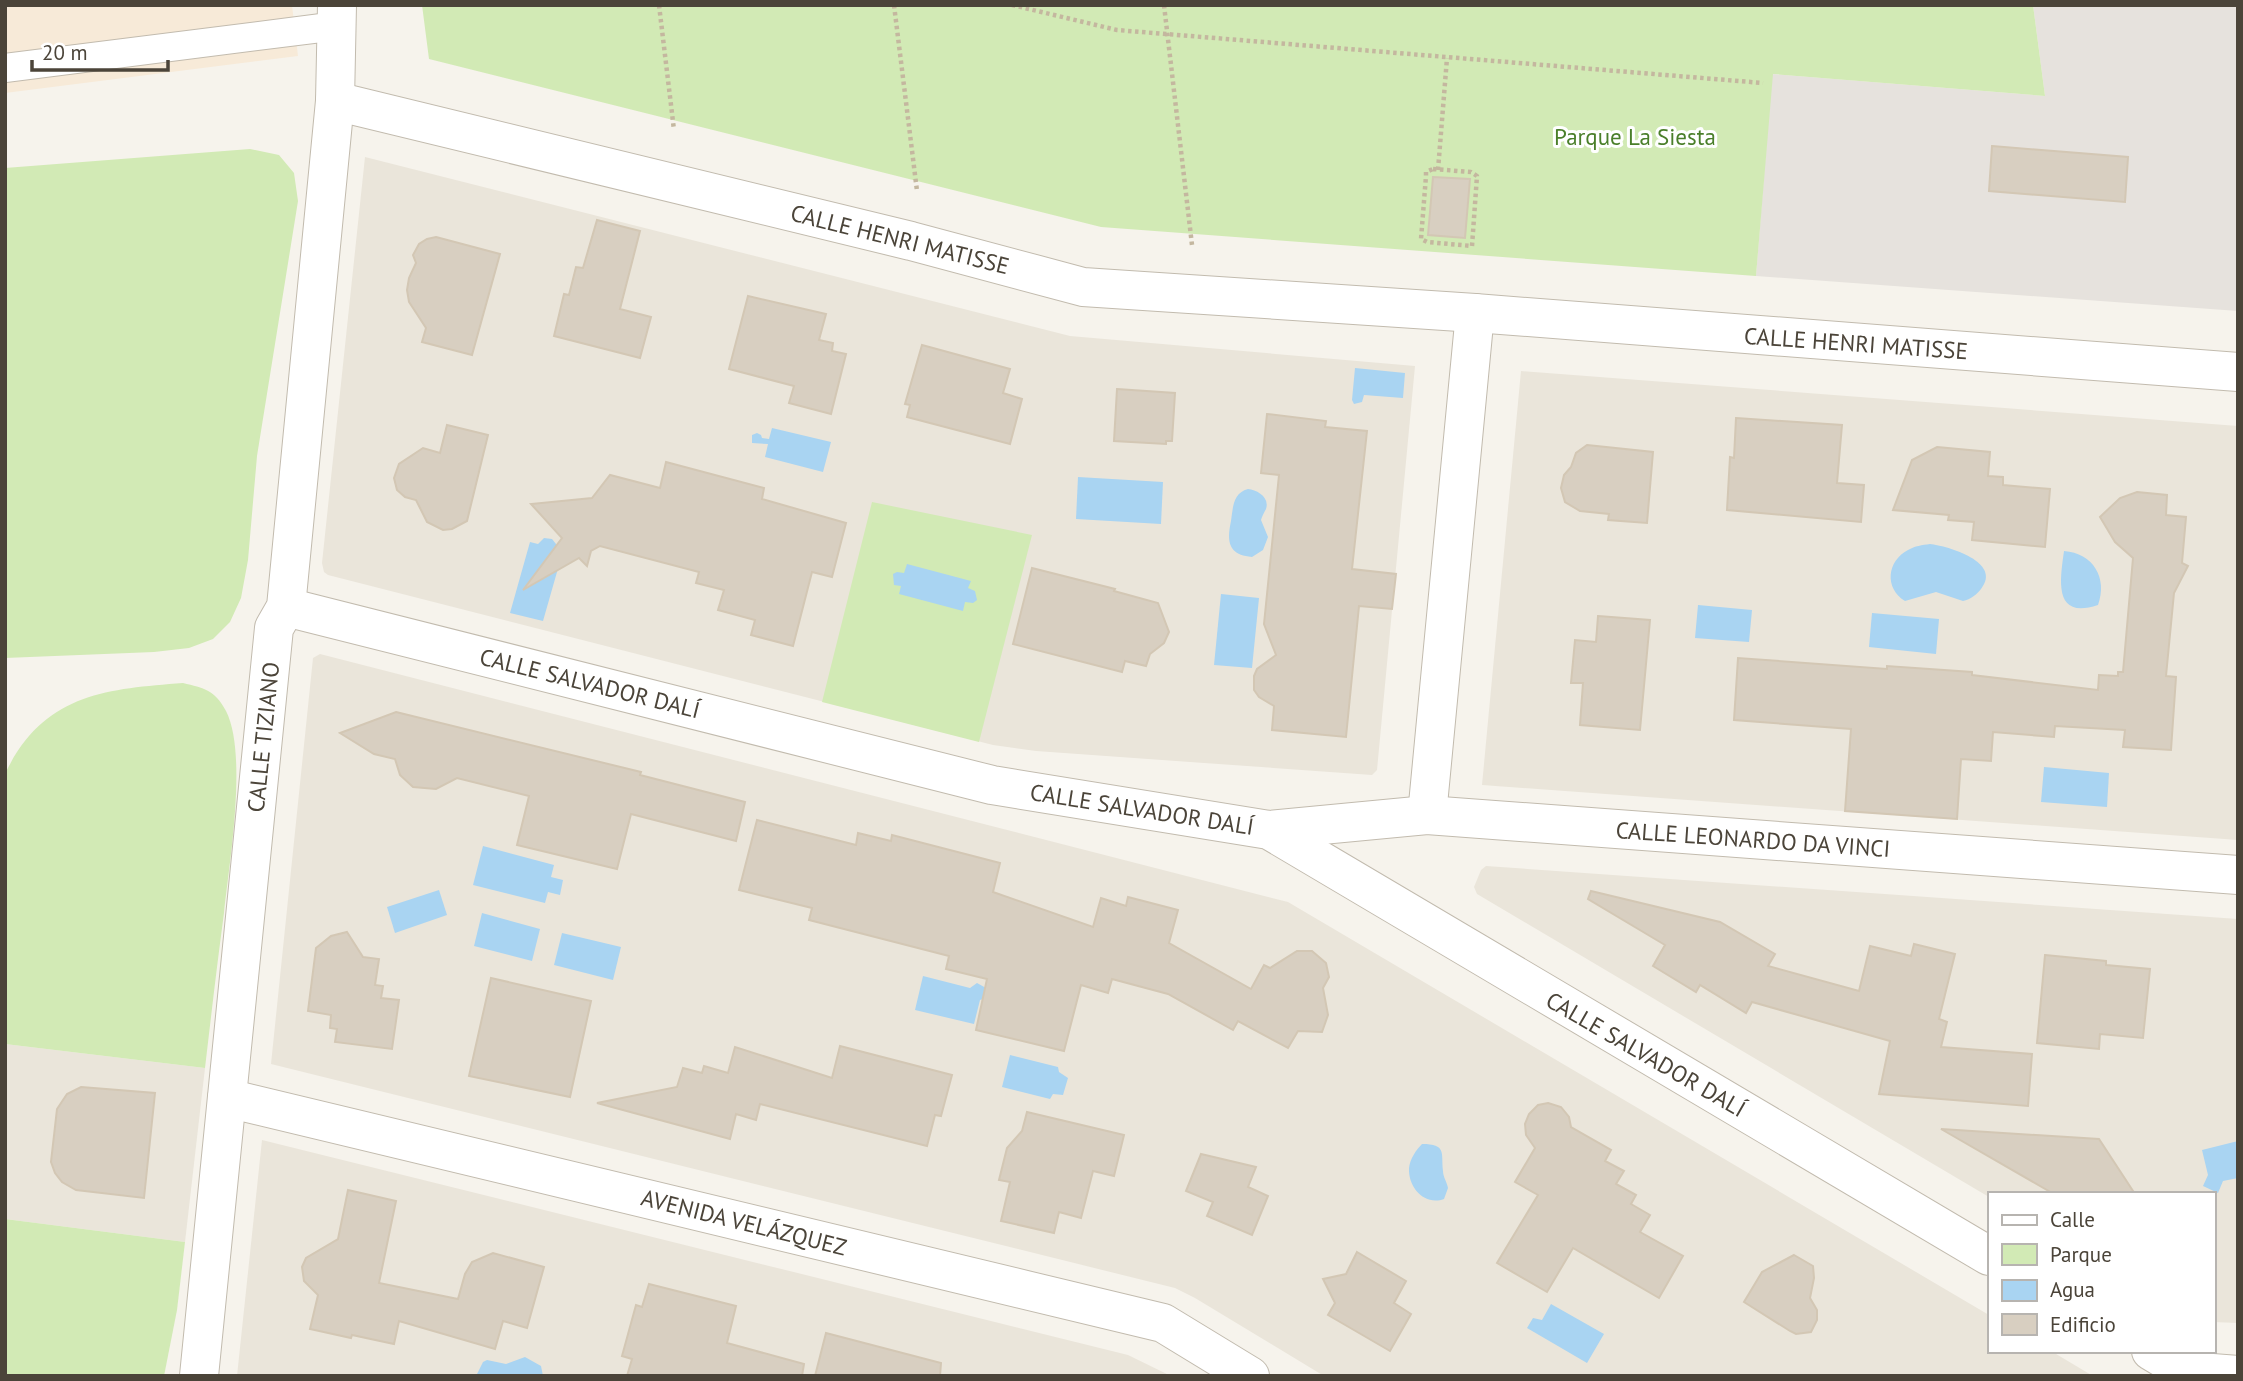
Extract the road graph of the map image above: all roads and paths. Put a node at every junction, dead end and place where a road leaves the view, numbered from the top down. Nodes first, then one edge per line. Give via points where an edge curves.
1 (659, 5) edge
2 (894, 5) edge
3 (1012, 5) edge
4 (1164, 5) edge
5 (337, 16) edge
6 (1168, 34) junction
7 (1447, 58) junction
8 (5, 68) edge
9 (1762, 83) dead end
10 (335, 101) junction
11 (674, 130) dead end
12 (1438, 170) junction
13 (917, 191) dead end
14 (1192, 244) dead end
15 (1475, 313) junction
16 (2238, 372) edge
17 (286, 607) junction
18 (1427, 815) junction
19 (1269, 830) junction
20 (2238, 875) edge
21 (227, 1098) junction
22 (1988, 1255) edge
23 (2154, 1353) edge
24 (2189, 1374) edge
25 (2238, 1375) edge
26 (198, 1376) edge
27 (1250, 1376) edge

1 - 11 path
2 - 13 path
3 - 6 path via 1117,30
4 - 6 path
5 - 8 lane
5 - 10 street, CALLE TIZIANO
6 - 7 path
6 - 14 path
7 - 9 path
7 - 12 path
10 - 15 street, CALLE HENRI MATISSE via 1083,287
10 - 17 street, CALLE TIZIANO
12 - 12 path via 1477,176 1472,246 1421,239 1426,172
15 - 16 street, CALLE HENRI MATISSE
15 - 18 street
17 - 19 street, CALLE SALVADOR DALÍ via 992,785
17 - 21 street, CALLE TIZIANO via 274,628
18 - 19 street, CALLE LEONARDO DA VINCI
18 - 20 street, CALLE LEONARDO DA VINCI
19 - 22 street, CALLE SALVADOR DALÍ
21 - 26 street, CALLE TIZIANO
21 - 27 street, AVENIDA VELÁZQUEZ via 1163,1324
23 - 24 street
24 - 25 street

